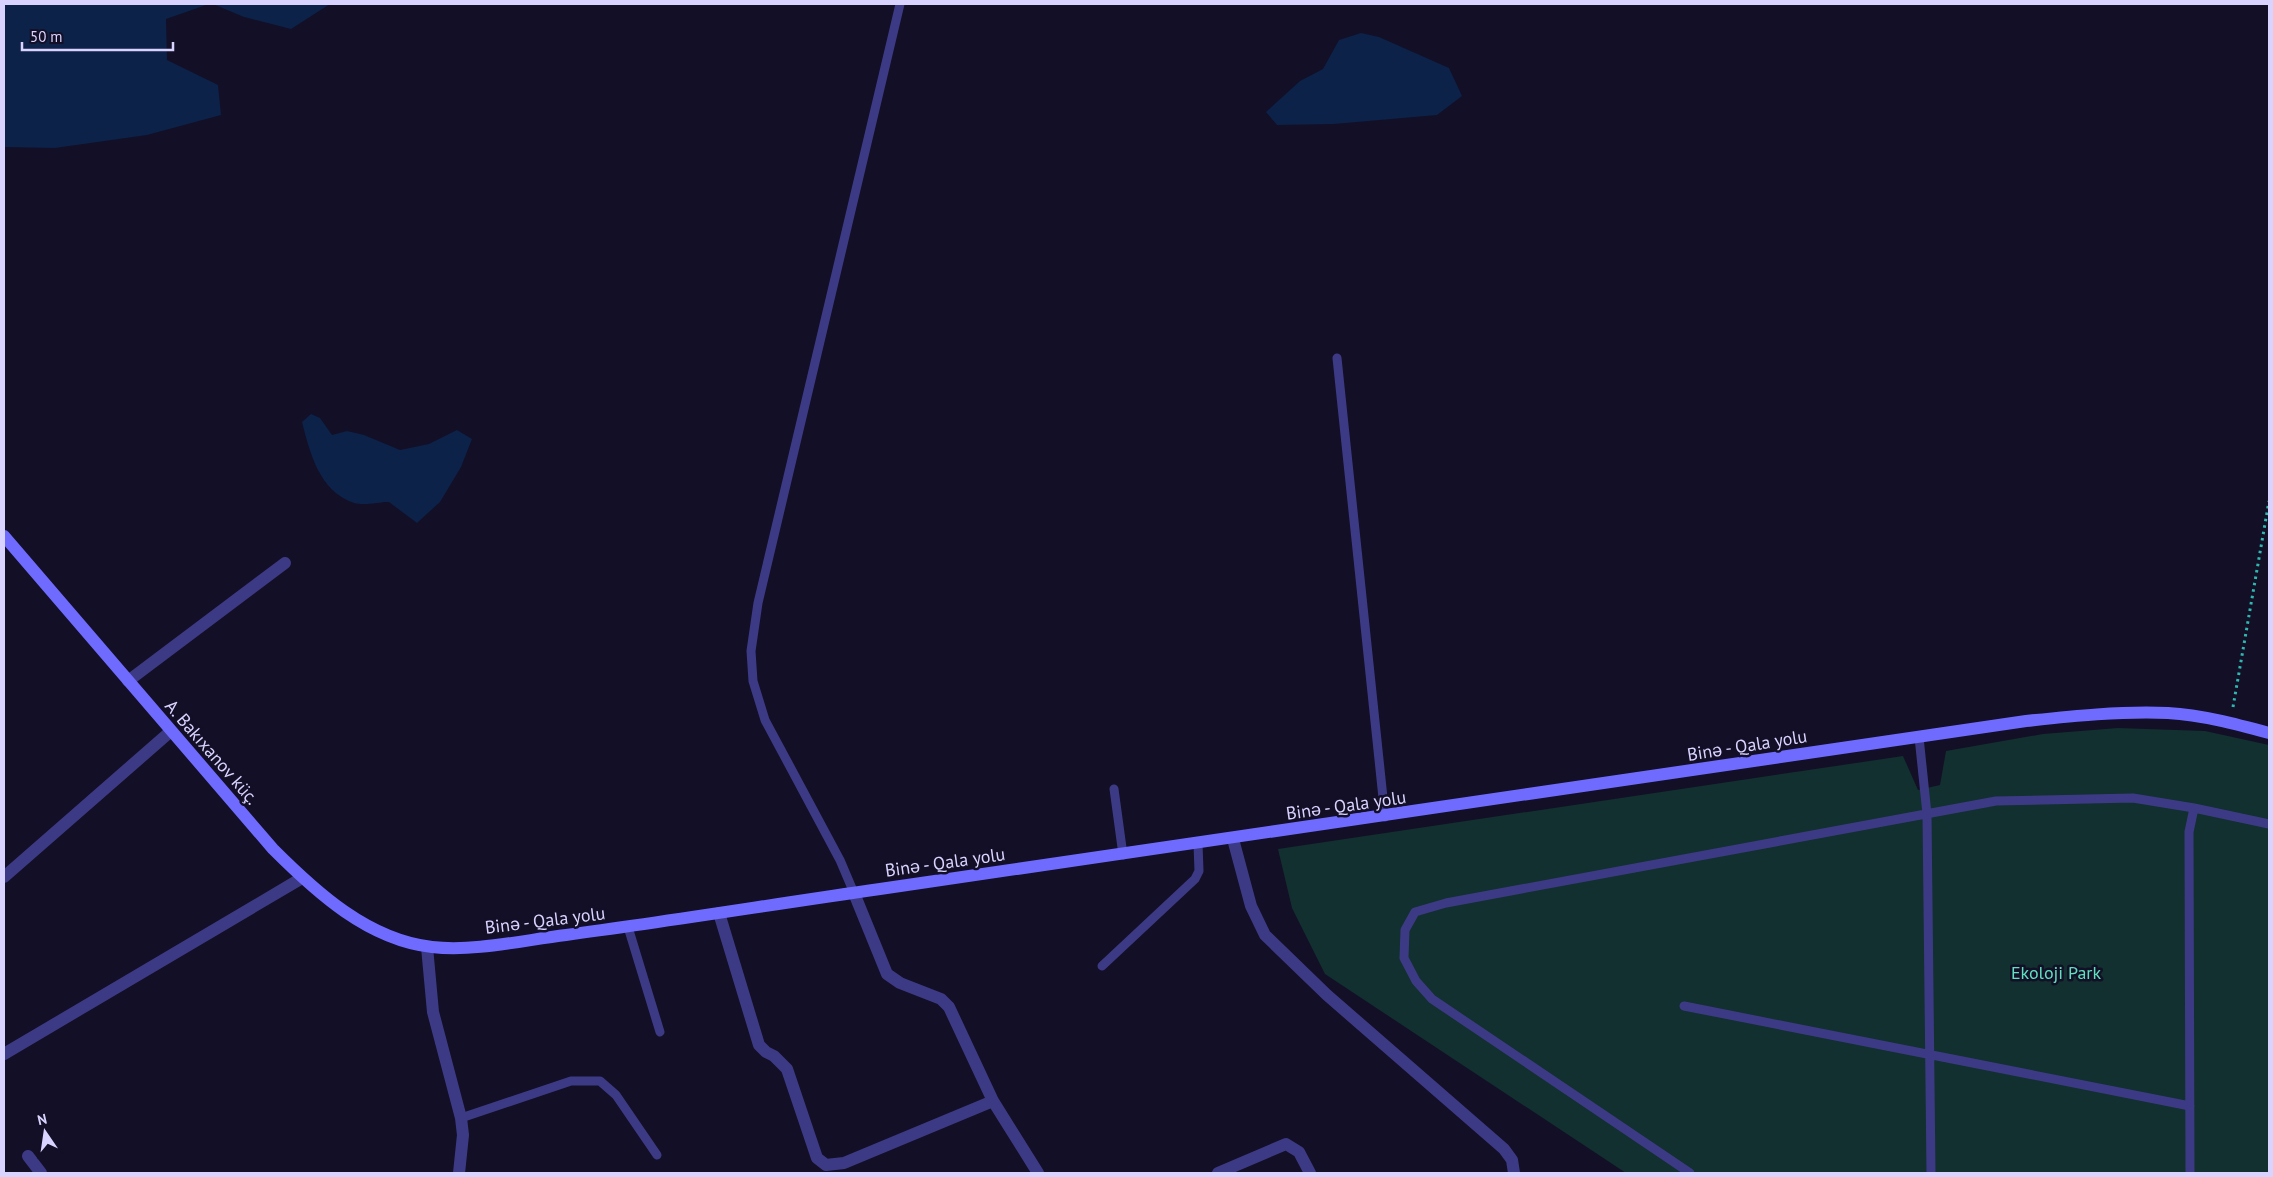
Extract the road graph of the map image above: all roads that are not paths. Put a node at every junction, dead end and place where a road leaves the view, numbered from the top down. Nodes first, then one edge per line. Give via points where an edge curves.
1 (900, 4) edge
2 (1337, 358) dead end
3 (6, 542) edge
4 (285, 563) dead end
5 (128, 681) junction
6 (170, 731) junction
7 (2269, 733) edge
8 (1919, 737) junction
9 (1114, 789) dead end
10 (2194, 808) junction
11 (1927, 814) junction
12 (1385, 817) junction
13 (2269, 824) edge
14 (1233, 839) junction
15 (1198, 844) junction
16 (1123, 855) junction
17 (4, 877) edge
18 (302, 878) junction
19 (854, 893) junction
20 (719, 913) junction
21 (628, 927) junction
22 (427, 947) junction
23 (1102, 966) dead end
24 (1684, 1006) dead end
25 (660, 1032) dead end
26 (4, 1054) edge
27 (1930, 1055) junction
28 (993, 1101) junction
29 (2190, 1106) junction
30 (461, 1118) junction
31 (657, 1155) dead end
32 (28, 1156) dead end
33 (41, 1173) edge
34 (459, 1173) edge
35 (1038, 1173) edge
36 (1218, 1173) edge
37 (1310, 1173) edge
38 (1514, 1173) edge
39 (1690, 1173) edge
40 (1931, 1173) edge
41 (2190, 1173) edge

1 - 19 lane via 760,593 751,651 753,681 765,720 840,860
2 - 12 lane
3 - 5 main road, A. Bakıxanov küç.
4 - 5 street
5 - 6 main road, A. Bakıxanov küç.
6 - 17 street
6 - 18 main road, A. Bakıxanov küç.
7 - 8 main road, Binə - Qala yolu via 2230,722 2168,713 2026,721
8 - 11 lane
8 - 12 main road, Binə - Qala yolu
9 - 16 lane
10 - 11 lane via 2133,798 1996,801
10 - 13 lane
10 - 29 lane via 2189,832
11 - 27 lane
11 - 39 lane via 1446,903 1415,912 1405,930 1404,958 1416,981 1432,999
12 - 14 main road, Binə - Qala yolu
14 - 15 main road, Binə - Qala yolu
14 - 38 street via 1252,906 1265,935 1328,995 1504,1149 1512,1160
15 - 16 main road, Binə - Qala yolu
15 - 23 lane via 1199,871 1196,879
16 - 19 main road, Binə - Qala yolu
18 - 22 main road, A. Bakıxanov küç. via 329,901 371,927
18 - 26 street
19 - 20 main road, Binə - Qala yolu
19 - 28 street via 887,974 900,983 941,999 949,1006
20 - 21 main road, Binə - Qala yolu
20 - 28 street via 759,1045 787,1069 817,1158 826,1165 844,1163
21 - 22 main road, Binə - Qala yolu via 462,948
21 - 25 lane
22 - 30 street via 433,1012
24 - 27 lane
27 - 29 lane
27 - 40 lane
28 - 35 street
29 - 41 lane
30 - 31 lane via 571,1081 600,1081 616,1095
30 - 34 street via 463,1135
32 - 33 street
36 - 37 street via 1286,1144 1299,1152

